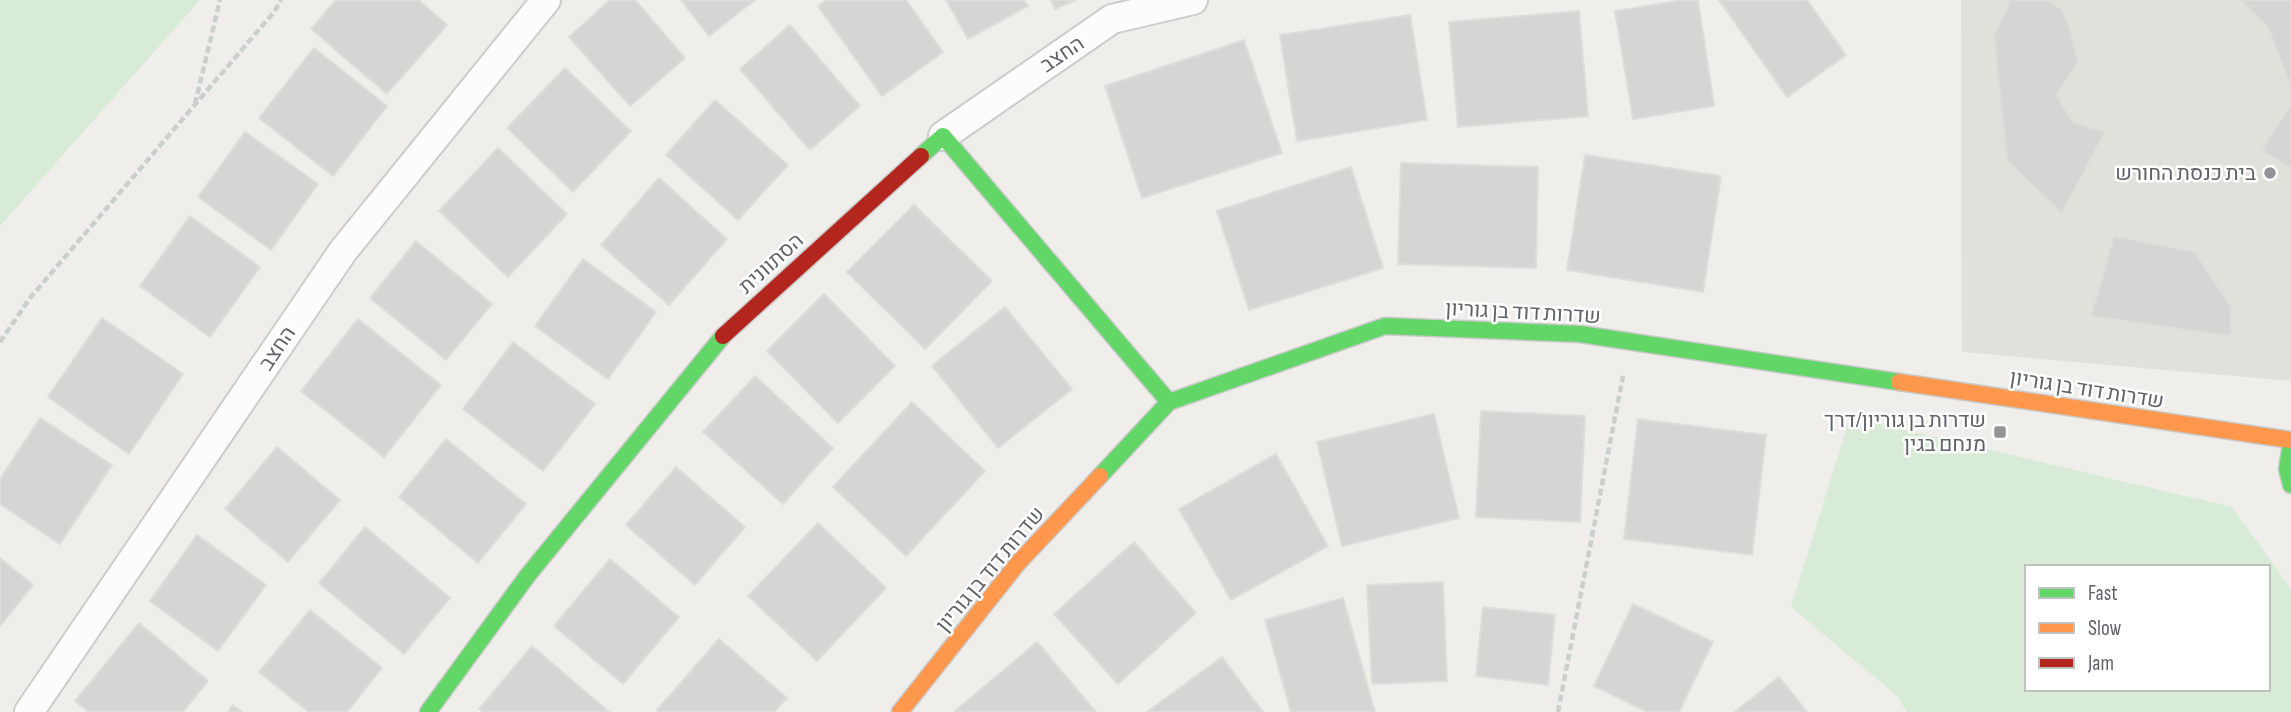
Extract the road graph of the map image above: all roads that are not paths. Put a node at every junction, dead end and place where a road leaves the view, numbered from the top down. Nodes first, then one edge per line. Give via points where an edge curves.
1 (547, 0) edge
2 (1193, 0) edge
3 (943, 136) junction
4 (1169, 402) junction
5 (2291, 442) edge
6 (2291, 485) edge
7 (29, 712) edge
8 (428, 712) edge
9 (900, 712) edge

1 - 7 street, החצב via 343,251
2 - 3 street, החצב via 1112,19
3 - 4 street
3 - 8 street, הסתוונית via 725,333 528,575
4 - 5 street, שדרות דוד בן גוריון via 1385,326 1580,334
4 - 9 street, שדרות דוד בן גוריון via 1018,563
5 - 6 street via 2287,468

